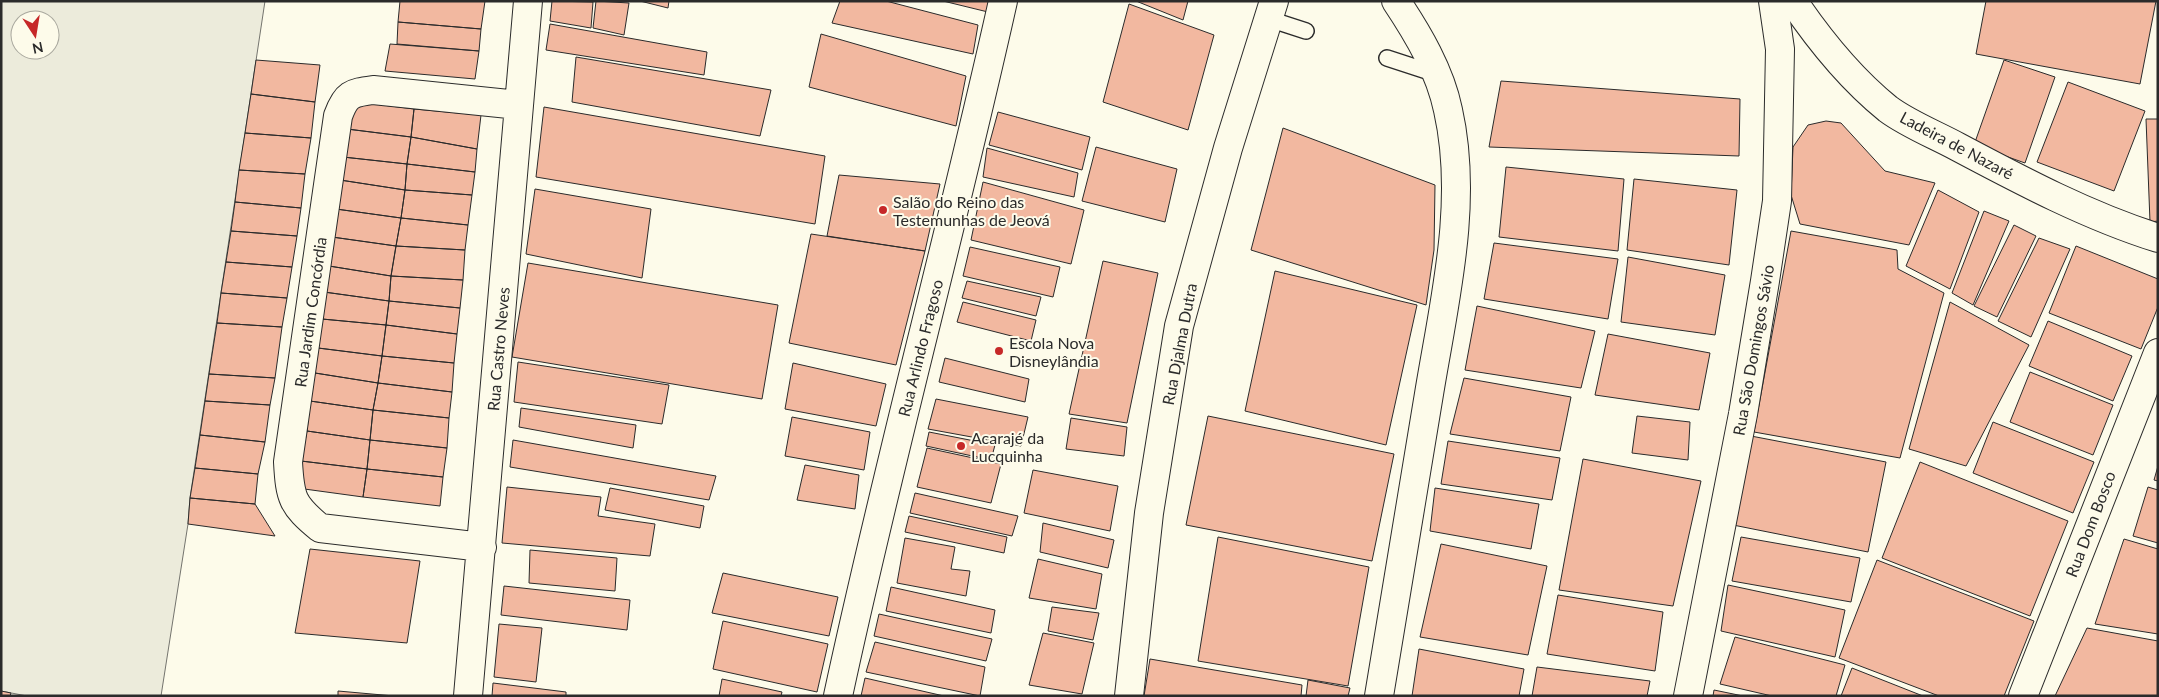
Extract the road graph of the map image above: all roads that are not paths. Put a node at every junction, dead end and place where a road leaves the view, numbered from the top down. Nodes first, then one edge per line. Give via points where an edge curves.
1 (528, 1) edge
2 (1003, 1) edge
3 (1396, 1) edge
4 (1773, 1) edge
5 (1794, 1) edge
6 (1271, 10) edge
7 (1306, 31) dead end
8 (1387, 58) dead end
9 (1436, 74) junction
10 (519, 105) junction
11 (2158, 238) edge
12 (2158, 353) edge
13 (482, 547) junction
14 (468, 696) edge
15 (838, 696) edge
16 (1129, 696) edge
17 (1379, 696) edge
18 (1688, 696) edge
19 (2023, 696) edge

1 - 10 street, Rua Castro Neves
2 - 15 street, Rua Arlindo Fragoso
3 - 9 street via 1415,30
4 - 18 street, Rua São Domingos Sávio via 1780,50 1776,201 1743,414
5 - 11 street, Ladeira de Nazaré via 1846,70 1889,110 2002,170 2095,214
6 - 7 lane
6 - 16 street, Rua Djalma Dutra via 1228,148 1179,326 1149,513
8 - 9 lane
9 - 17 street via 1448,108 1454,145 1456,202 1446,289
10 - 13 street, Rua Castro Neves
10 - 13 street, Rua Jardim Concórdia via 373,90 357,92 343,100 338,116 288,462 289,486 299,511 320,528
12 - 19 street, Rua Dom Bosco
13 - 14 street, Rua Castro Neves

